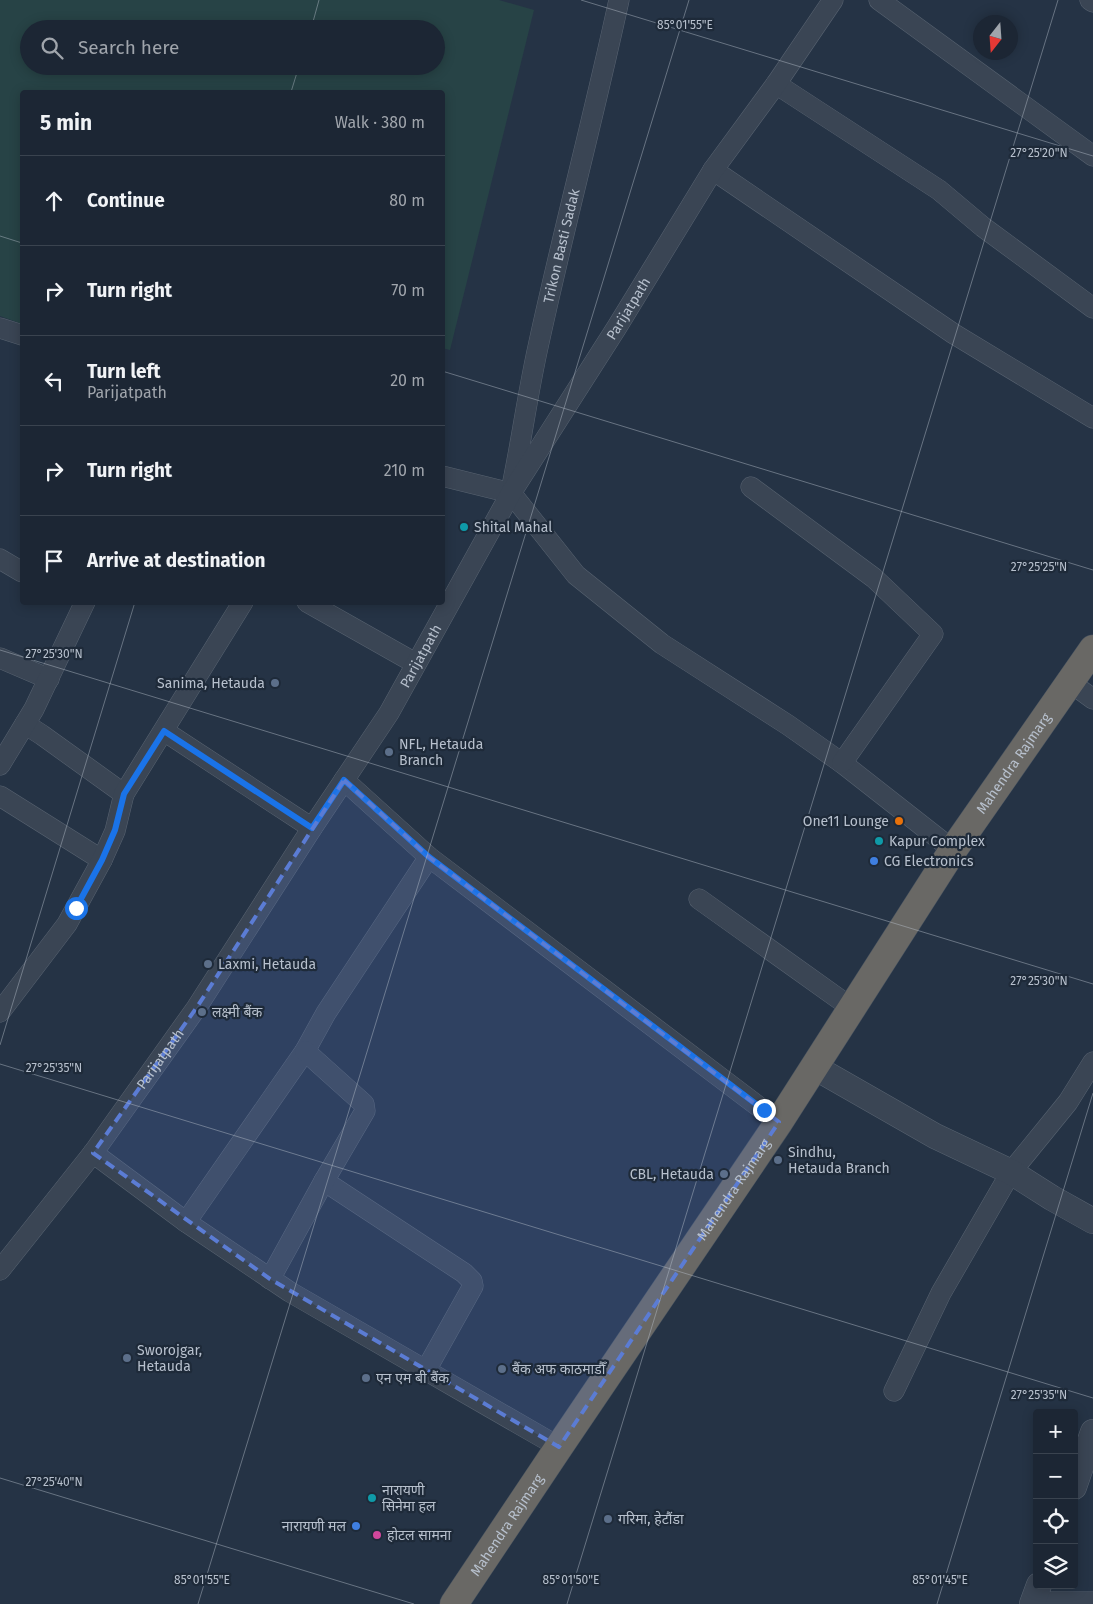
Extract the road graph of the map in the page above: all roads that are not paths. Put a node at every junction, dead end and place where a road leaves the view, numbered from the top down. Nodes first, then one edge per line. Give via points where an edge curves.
1 (619, 0) edge
2 (833, 0) edge
3 (879, 0) edge
4 (776, 84) junction
5 (1093, 156) edge
6 (714, 170) junction
7 (1093, 308) edge
8 (0, 328) edge
9 (20, 334) edge
10 (1093, 418) edge
11 (445, 477) edge
12 (751, 487) dead end
13 (510, 493) junction
14 (0, 559) edge
15 (20, 571) edge
16 (81, 605) edge
17 (241, 605) edge
18 (312, 605) edge
19 (1093, 649) edge
20 (0, 658) edge
21 (415, 663) junction
22 (48, 679) junction
23 (1071, 683) junction
24 (1093, 699) edge
25 (25, 724) junction
26 (164, 731) junction
27 (842, 764) junction
28 (0, 765) edge
29 (344, 780) junction
30 (124, 794) junction
31 (0, 796) edge
32 (312, 828) junction
33 (954, 850) junction
34 (429, 857) junction
35 (102, 860) junction
36 (699, 900) dead end
37 (852, 1010) junction
38 (0, 1012) edge
39 (305, 1051) junction
40 (1093, 1062) edge
41 (816, 1068) junction
42 (780, 1122) junction
43 (93, 1153) junction
44 (1012, 1172) junction
45 (324, 1181) junction
46 (1093, 1221) edge
47 (186, 1222) junction
48 (0, 1270) edge
49 (270, 1279) junction
50 (426, 1370) junction
51 (894, 1391) dead end
52 (1093, 1432) edge
53 (559, 1446) junction
54 (1078, 1475) edge
55 (1034, 1597) edge
56 (1093, 1602) edge
57 (454, 1604) edge

1 - 13 street, Trikon Basti Sadak via 538,350
2 - 4 street, Parijatpath
3 - 5 street
4 - 6 street, Parijatpath
4 - 7 street via 939,190 983,227
6 - 10 street via 954,334
6 - 13 street, Parijatpath
8 - 9 street
11 - 13 street
12 - 27 street via 874,578 933,634
13 - 21 street, Parijatpath
13 - 27 street via 576,575 662,644
14 - 15 street
16 - 22 street
17 - 26 street
18 - 21 street
19 - 23 highway, Mahendra Rajmarg
20 - 22 street
21 - 29 street, Parijatpath via 389,713
22 - 25 street
23 - 24 street
23 - 33 highway, Mahendra Rajmarg
25 - 28 street
25 - 30 street
26 - 30 street
26 - 32 street
27 - 33 street
29 - 32 street, Parijatpath
29 - 34 street
30 - 35 street via 115,830
31 - 35 street
32 - 43 street, Parijatpath via 197,1007
33 - 37 highway, Mahendra Rajmarg
34 - 39 street via 326,1013
34 - 42 street
35 - 38 street via 67,924
36 - 37 street
37 - 41 highway, Mahendra Rajmarg
39 - 45 street via 364,1104 365,1111
39 - 47 street
40 - 44 street via 1068,1102
41 - 42 highway, Mahendra Rajmarg
41 - 44 street via 935,1136
42 - 53 highway, Mahendra Rajmarg
43 - 47 street
43 - 48 street, Parijatpath
44 - 46 street
44 - 51 street via 941,1293
45 - 49 street
45 - 50 street via 472,1281 473,1286
47 - 49 street
49 - 50 street
50 - 53 street
52 - 54 street
53 - 57 highway, Mahendra Rajmarg
55 - 56 street

